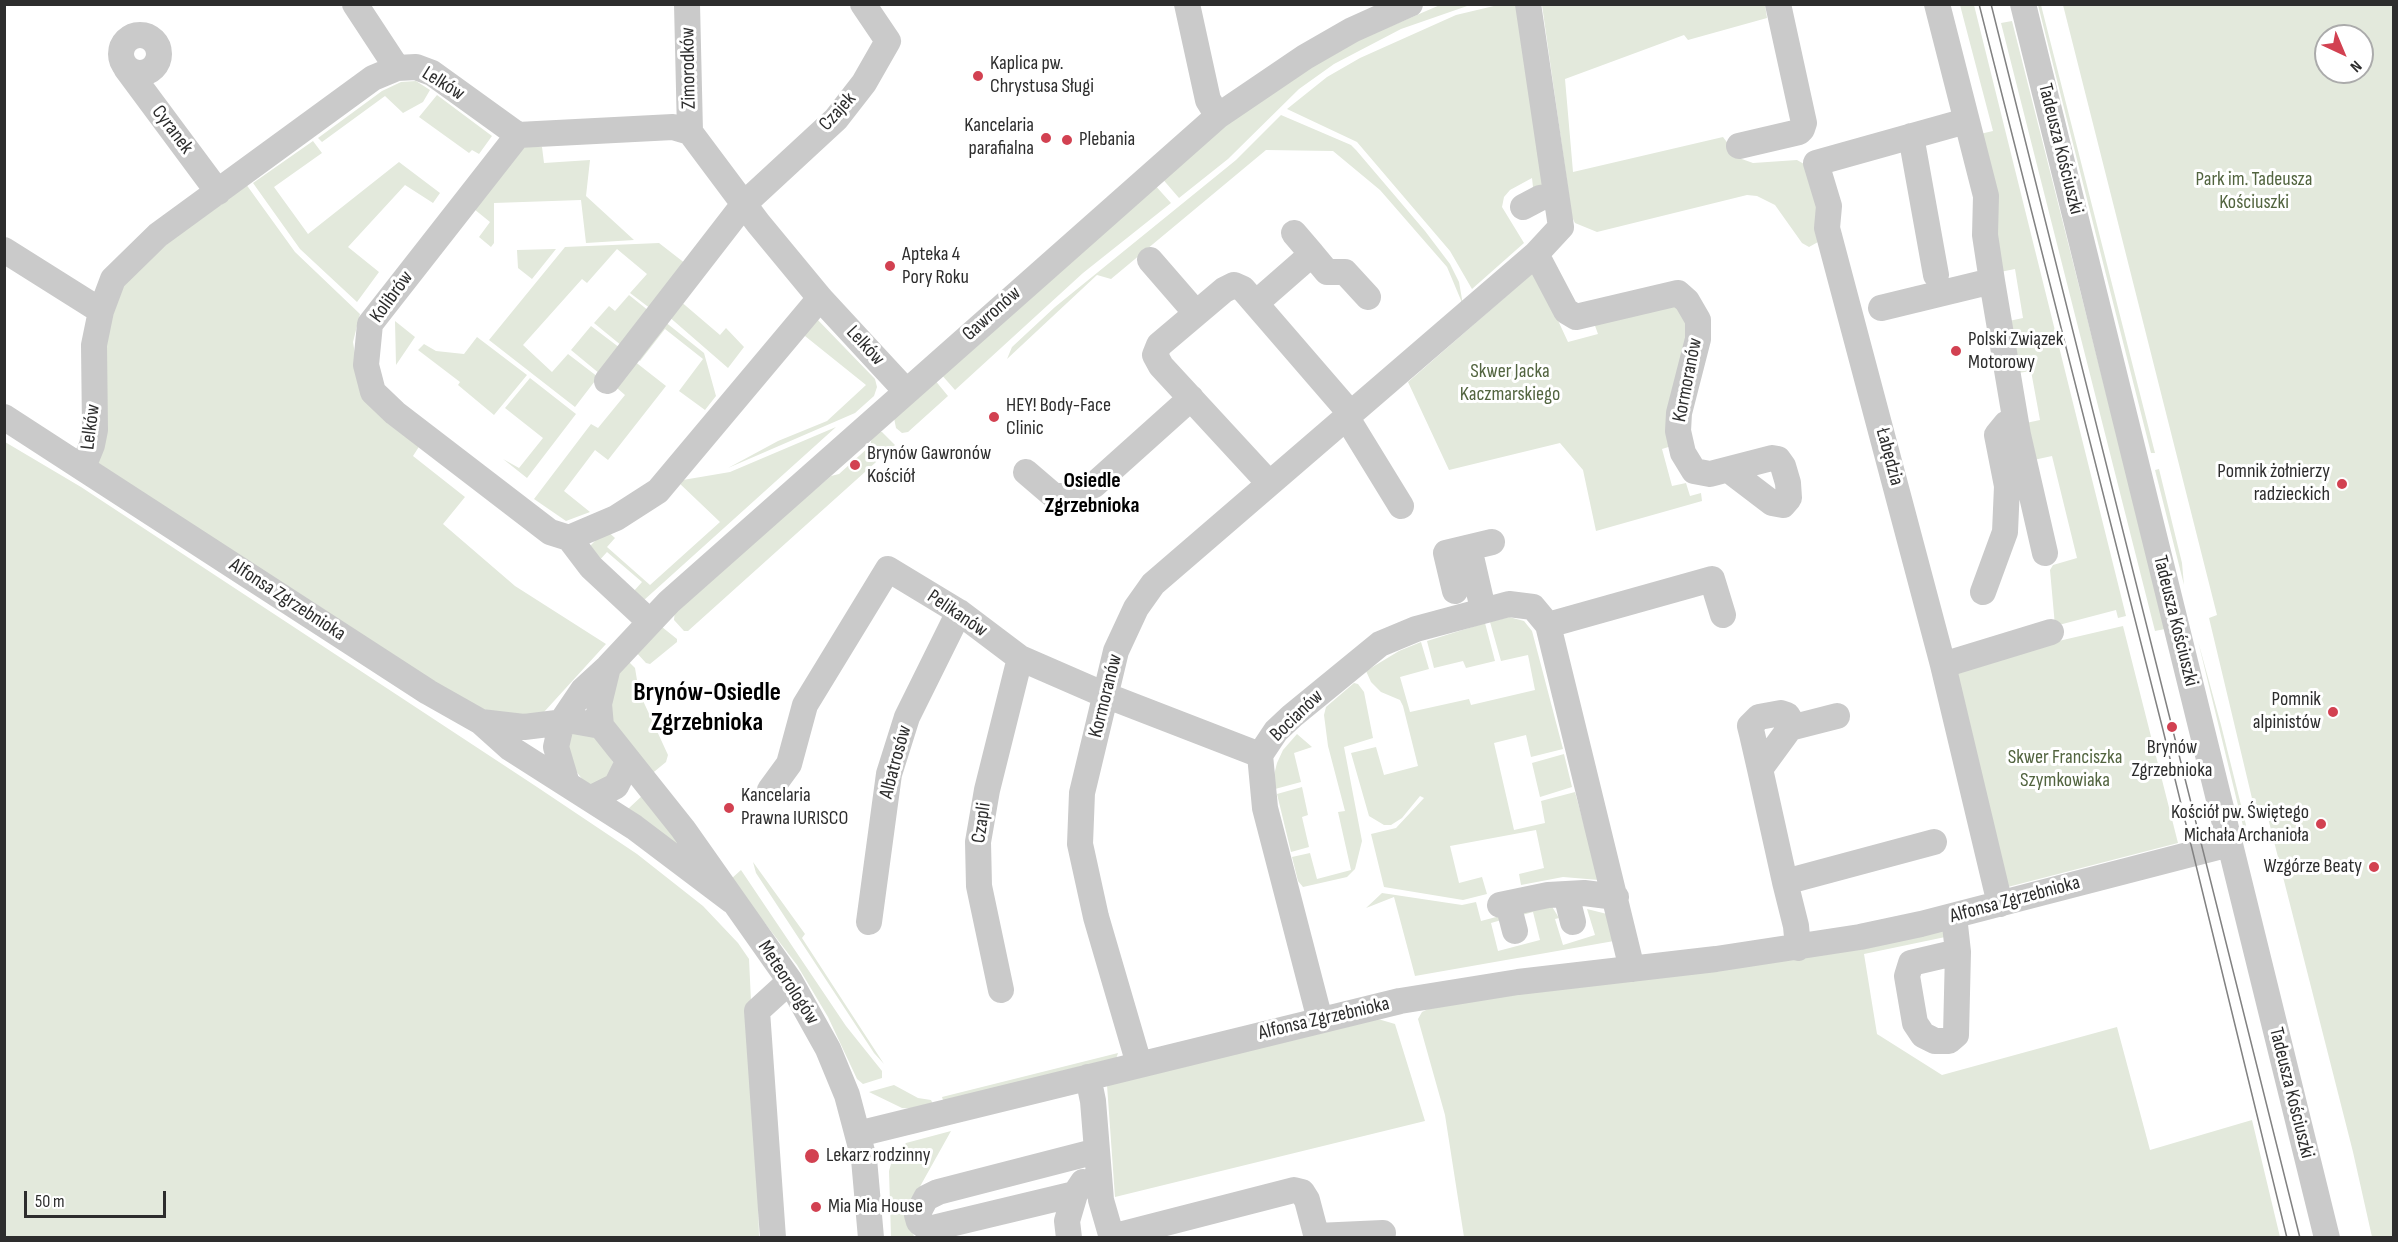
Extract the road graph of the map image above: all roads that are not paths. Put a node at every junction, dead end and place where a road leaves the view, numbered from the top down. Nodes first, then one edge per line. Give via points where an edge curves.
1 (355, 4) edge
2 (687, 4) edge
3 (863, 4) edge
4 (1187, 4) edge
5 (1410, 4) edge
6 (1528, 4) edge
7 (1778, 4) edge
8 (1937, 4) edge
9 (2023, 4) edge
10 (126, 68) dead end
11 (398, 68) junction
12 (1218, 116) junction
13 (1966, 121) junction
14 (690, 132) junction
15 (518, 135) junction
16 (1911, 136) junction
17 (1739, 147) dead end
18 (218, 192) junction
19 (1556, 195) junction
20 (744, 204) junction
21 (1523, 207) dead end
22 (1294, 233) dead end
23 (4, 250) edge
24 (1312, 254) junction
25 (1536, 254) junction
26 (1150, 260) dead end
27 (1936, 275) dead end
28 (1992, 281) junction
29 (1368, 297) dead end
30 (820, 298) junction
31 (1256, 303) junction
32 (1881, 308) dead end
33 (101, 311) junction
34 (1196, 313) junction
35 (607, 381) dead end
36 (906, 391) junction
37 (1191, 398) junction
38 (1349, 416) junction
39 (4, 417) edge
40 (2015, 420) junction
41 (83, 467) junction
42 (1730, 471) dead end
43 (1026, 472) dead end
44 (1269, 483) junction
45 (1401, 506) dead end
46 (569, 537) junction
47 (2002, 541) junction
48 (1455, 591) dead end
49 (1983, 592) dead end
50 (1483, 609) junction
51 (959, 612) junction
52 (1723, 615) dead end
53 (649, 621) junction
54 (1548, 625) junction
55 (2051, 632) dead end
56 (1020, 658) junction
57 (1943, 665) junction
58 (608, 667) junction
59 (1105, 695) junction
60 (1837, 716) dead end
61 (562, 721) junction
62 (481, 722) junction
63 (601, 726) junction
64 (1260, 755) junction
65 (628, 762) junction
66 (567, 784) junction
67 (770, 790) dead end
68 (590, 799) junction
69 (1934, 842) dead end
70 (2230, 844) junction
71 (1785, 882) junction
72 (1566, 894) junction
73 (1616, 897) junction
74 (732, 901) junction
75 (2000, 904) junction
76 (1954, 916) junction
77 (869, 922) dead end
78 (1573, 922) dead end
79 (1515, 931) dead end
80 (1798, 948) junction
81 (1958, 952) dead end
82 (1632, 969) junction
83 (790, 981) junction
84 (1001, 990) dead end
85 (1320, 1020) junction
86 (1139, 1064) junction
87 (1088, 1077) junction
88 (858, 1134) junction
89 (1098, 1160) junction
90 (1075, 1194) junction
91 (1383, 1233) dead end
92 (1352, 1236) edge
93 (1112, 1237) edge
94 (1317, 1237) edge
95 (773, 1238) edge
96 (871, 1238) edge
97 (1069, 1238) edge
98 (2327, 1238) edge

1 - 11 street
2 - 14 street, Zimorodków
3 - 20 street, Czajek via 888,41 864,83 836,119
4 - 12 street via 1208,100
5 - 12 street, Gawronów via 1305,57
6 - 19 street, Kormoranów
7 - 17 street via 1804,123 1799,132
8 - 13 street
9 - 70 street, Tadeusza Kościuszki
10 - 18 street, Cyranek
11 - 15 street, Lelków via 416,67 432,73
11 - 18 street, Lelków via 373,78
12 - 36 street, Gawronów
13 - 16 street, Łabędzia
13 - 28 street via 1986,196 1985,235
14 - 15 street via 673,128
14 - 20 street, Lelków
15 - 46 street, Kolibrów via 370,324 366,365 373,392 395,413 550,532
16 - 27 street
16 - 57 street, Łabędzia via 1816,163 1829,206 1827,228
18 - 33 street, Lelków via 158,235 113,279
19 - 21 street
19 - 25 street, Kormoranów via 1562,227
20 - 30 street, Lelków
20 - 35 street
22 - 24 street
23 - 33 street
24 - 29 street via 1327,272 1345,272
24 - 31 street
25 - 38 street, Kormoranów
25 - 42 street, Kormoranów via 1566,311 1576,317 1678,293 1687,301 1698,320 1698,339 1679,413 1683,453 1694,471
26 - 34 street
28 - 32 street
28 - 40 street
30 - 36 street, Lelków
30 - 46 street via 658,491 616,518
31 - 34 street via 1244,289 1234,285
31 - 38 street
33 - 41 street, Lelków via 94,345 95,430
34 - 37 street via 1159,345 1155,356
36 - 53 street, Gawronów
37 - 43 street via 1094,485 1067,496 1054,496
37 - 44 street
38 - 44 street, Kormoranów
38 - 45 street
39 - 41 street, Alfonsa Zgrzebnioka
40 - 47 street via 1997,435 2007,486 2006,532
40 - 47 street via 2043,549 2021,548
41 - 62 street, Alfonsa Zgrzebnioka via 428,692
44 - 59 street, Kormoranów via 1153,584 1124,633
46 - 53 street via 591,567
47 - 49 street
48 - 50 street via 1446,553 1480,545
50 - 54 street, Bocianów via 1521,604 1533,607
50 - 64 street, Bocianów via 1380,644 1292,716
51 - 56 street, Pelikanów
51 - 67 street, Pelikanów via 888,569 805,705 789,764
51 - 77 street, Albatrosów via 907,717 889,774
52 - 54 street via 1712,579
53 - 58 street, Gawronów
54 - 73 street
55 - 57 street
56 - 59 street, Pelikanów
56 - 84 street, Czapli via 978,842 979,886
57 - 75 street, Łabędzia
58 - 61 street, Gawronów via 583,690
58 - 63 street via 599,704
59 - 64 street, Pelikanów
59 - 86 street, Kormoranów via 1082,793 1080,844 1096,917
60 - 71 street via 1790,728 1790,719 1781,713 1754,720 1750,726
61 - 62 street via 524,727
61 - 63 street
61 - 66 street via 556,747
62 - 66 street, Alfonsa Zgrzebnioka via 510,748
63 - 65 street
64 - 85 street, Bocianów via 1265,808
65 - 68 street via 616,786
65 - 74 street, Meteorologów via 701,852
66 - 68 street
68 - 74 street via 656,842
69 - 71 street
70 - 75 street, Alfonsa Zgrzebnioka
70 - 98 street, Tadeusza Kościuszki
71 - 80 street
72 - 73 street
72 - 78 street
72 - 79 street via 1504,904
73 - 82 street
74 - 83 street, Meteorologów
75 - 76 street, Alfonsa Zgrzebnioka
76 - 80 street, Alfonsa Zgrzebnioka
76 - 81 street
80 - 82 street, Alfonsa Zgrzebnioka
82 - 85 street, Alfonsa Zgrzebnioka via 1459,990
83 - 88 street, Meteorologów via 834,1064
83 - 95 street via 757,1011
85 - 86 street, Alfonsa Zgrzebnioka
86 - 87 street, Alfonsa Zgrzebnioka
87 - 88 street, Alfonsa Zgrzebnioka
87 - 89 street
88 - 96 street, Meteorologów via 869,1189
89 - 90 street
89 - 90 street via 938,1192 926,1198 917,1215 919,1222 929,1229
89 - 93 street via 1101,1200
90 - 97 street via 1067,1221
91 - 92 street
92 - 94 street
93 - 94 street via 1294,1190 1302,1192 1307,1200

